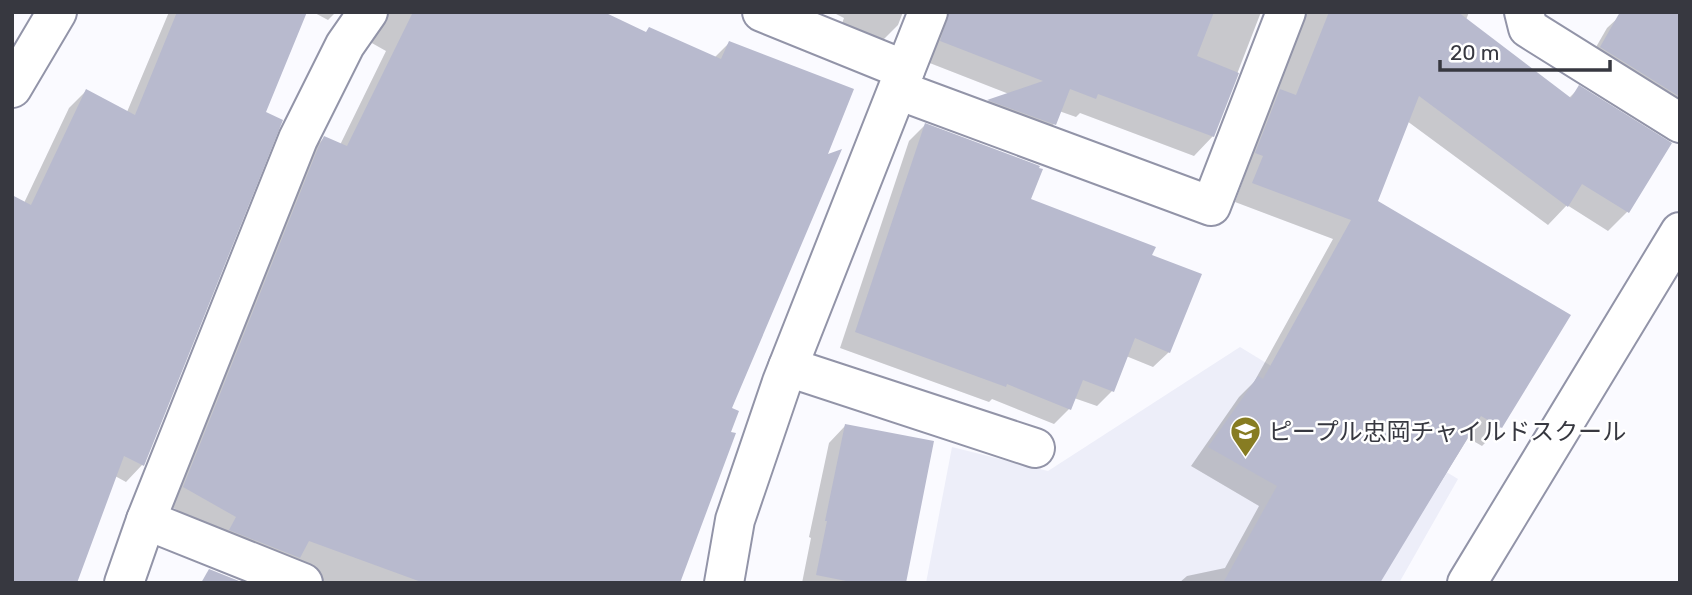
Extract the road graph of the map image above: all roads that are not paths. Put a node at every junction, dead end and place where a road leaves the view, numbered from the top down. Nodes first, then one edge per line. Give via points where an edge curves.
1 (57, 12) edge
2 (369, 12) edge
3 (762, 12) edge
4 (928, 12) edge
5 (1286, 12) edge
6 (1524, 12) edge
7 (902, 80) junction
8 (12, 88) edge
9 (1680, 123) edge
10 (1680, 232) edge
11 (788, 368) junction
12 (1035, 448) dead end
13 (146, 520) junction
14 (124, 583) edge
15 (303, 583) edge
16 (724, 583) edge
17 (1468, 583) edge

1 - 8 street
2 - 13 street via 345,45 298,139
3 - 7 street
4 - 7 street
5 - 7 street via 1211,206
6 - 9 street via 1528,28
7 - 11 street
10 - 17 street
11 - 12 street
11 - 16 street via 735,520
13 - 14 street
13 - 15 street

